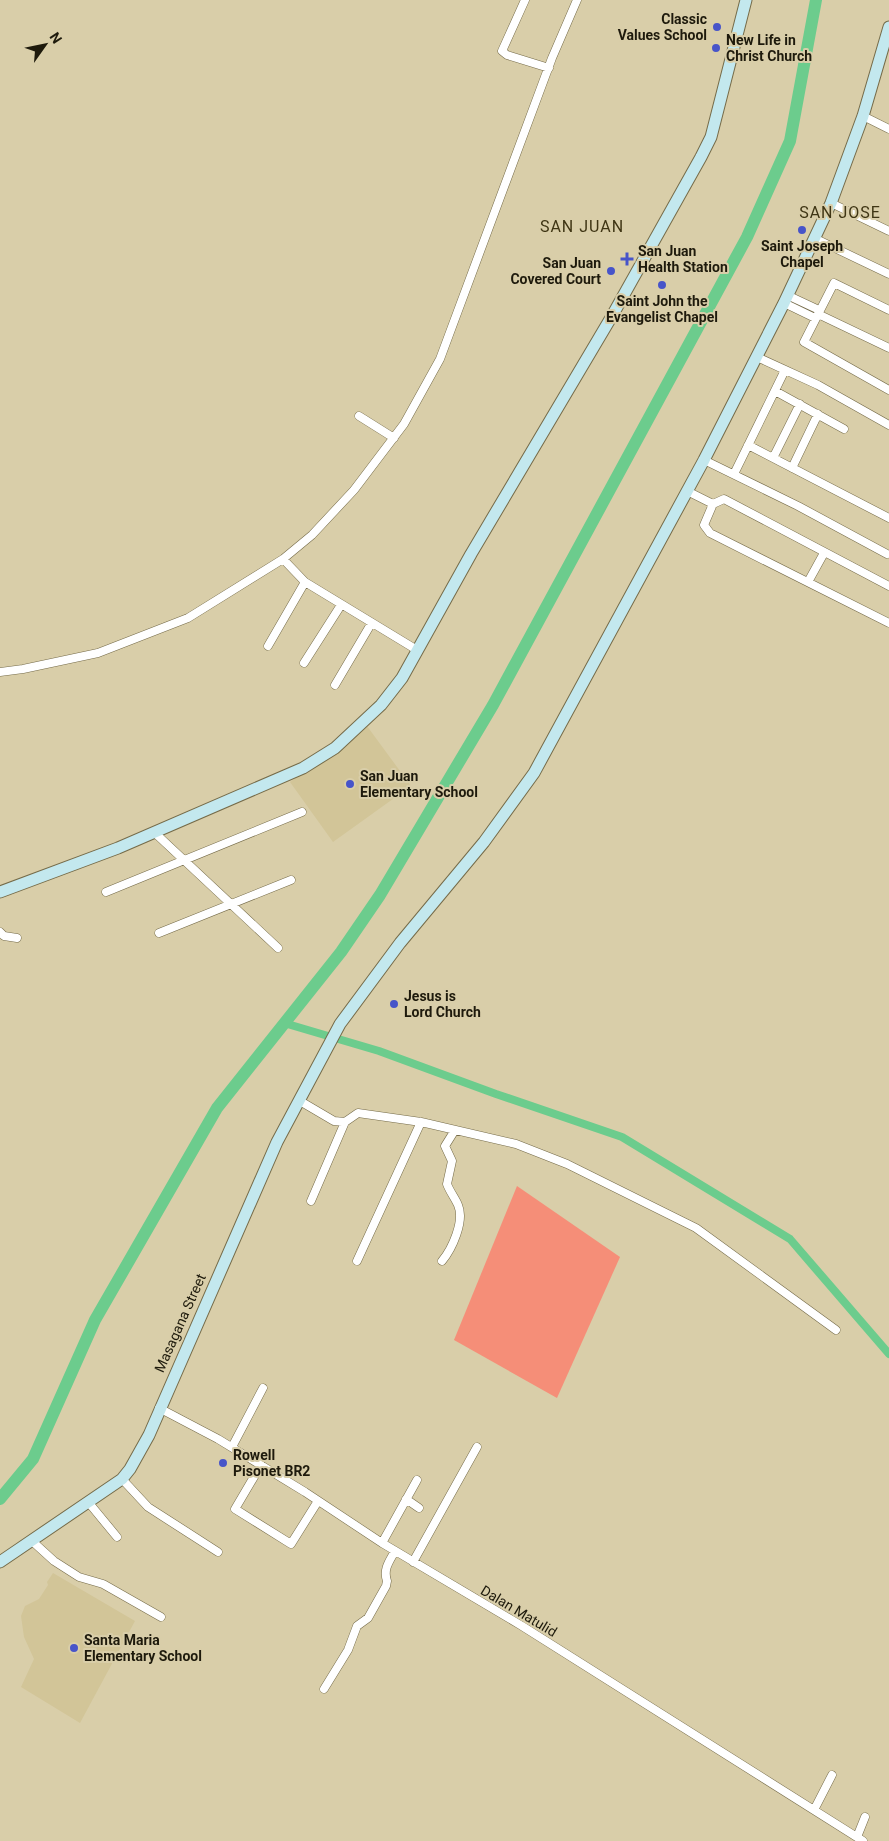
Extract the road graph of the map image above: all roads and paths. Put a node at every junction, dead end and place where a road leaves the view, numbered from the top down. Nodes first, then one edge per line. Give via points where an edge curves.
1 (525, 0) edge
2 (577, 0) edge
3 (746, 0) edge
4 (889, 27) edge
5 (885, 53) edge
6 (549, 68) junction
7 (863, 116) junction
8 (889, 128) edge
9 (830, 203) junction
10 (889, 231) edge
11 (814, 238) junction
12 (889, 274) edge
13 (786, 299) junction
14 (889, 310) edge
15 (818, 314) junction
16 (889, 348) edge
17 (757, 357) junction
18 (785, 370) junction
19 (775, 390) junction
20 (889, 390) edge
21 (800, 404) junction
22 (818, 414) junction
23 (359, 416) dead end
24 (889, 425) edge
25 (844, 428) dead end
26 (394, 438) junction
27 (748, 445) junction
28 (773, 458) junction
29 (704, 460) junction
30 (792, 468) junction
31 (734, 474) junction
32 (687, 491) junction
33 (713, 504) junction
34 (889, 518) edge
35 (824, 553) junction
36 (887, 554) dead end
37 (283, 559) junction
38 (305, 582) junction
39 (808, 582) junction
40 (889, 586) edge
41 (341, 605) junction
42 (889, 623) edge
43 (371, 624) junction
44 (268, 646) dead end
45 (417, 650) junction
46 (304, 662) dead end
47 (0, 672) edge
48 (335, 685) dead end
49 (302, 812) dead end
50 (155, 833) junction
51 (181, 860) junction
52 (291, 880) dead end
53 (0, 892) edge
54 (106, 892) dead end
55 (230, 904) junction
56 (0, 932) edge
57 (159, 933) dead end
58 (17, 938) dead end
59 (278, 948) dead end
60 (300, 1101) junction
61 (345, 1122) junction
62 (421, 1122) junction
63 (455, 1130) junction
64 (311, 1201) dead end
65 (357, 1261) dead end
66 (442, 1261) dead end
67 (836, 1330) dead end
68 (263, 1388) dead end
69 (159, 1408) junction
70 (477, 1447) dead end
71 (232, 1448) junction
72 (261, 1466) junction
73 (122, 1479) junction
74 (417, 1480) dead end
75 (406, 1499) junction
76 (318, 1501) junction
77 (89, 1503) junction
78 (419, 1508) dead end
79 (117, 1537) dead end
80 (32, 1541) junction
81 (382, 1543) junction
82 (395, 1551) junction
83 (218, 1552) dead end
84 (2, 1559) edge
85 (413, 1562) junction
86 (161, 1617) dead end
87 (324, 1689) dead end
88 (832, 1775) dead end
89 (814, 1810) junction
90 (865, 1817) dead end
91 (860, 1839) edge

1 - 6 street via 502,51 507,56
2 - 6 street
3 - 45 street via 710,137 701,157
4 - 5 street, Masagana Street
5 - 7 street, Masagana Street
6 - 26 street via 440,359
7 - 8 street
7 - 9 street, Masagana Street
9 - 10 street
9 - 11 street, Masagana Street
11 - 12 street
11 - 13 street, Masagana Street
13 - 15 street
13 - 17 street, Masagana Street
14 - 15 street via 834,282
15 - 16 street
15 - 20 street via 804,342
17 - 18 street
17 - 29 street, Masagana Street
18 - 19 street
18 - 24 street
19 - 21 street
19 - 27 street
21 - 22 street
21 - 28 street
22 - 25 street
22 - 30 street
23 - 26 street
26 - 37 street via 354,490 312,535
27 - 28 street
27 - 31 street
28 - 30 street
29 - 31 street
29 - 32 street, Masagana Street
30 - 34 street
31 - 36 street
32 - 33 street
32 - 60 street, Masagana Street via 534,773 484,842 400,943 340,1024
33 - 35 street via 724,499
33 - 39 street via 704,525 707,530
35 - 39 street
35 - 40 street
37 - 38 street
37 - 47 street via 188,618 98,653
38 - 41 street
38 - 44 street
39 - 42 street
41 - 43 street
41 - 46 street
43 - 45 street
43 - 48 street
45 - 50 street via 402,678 381,705 335,748 303,768
49 - 51 street
50 - 51 street
50 - 53 street
51 - 54 street
51 - 55 street
52 - 55 street
55 - 57 street
55 - 59 street
56 - 58 street
60 - 61 street via 334,1121
60 - 69 street, Masagana Street via 276,1142
61 - 62 street via 358,1113
61 - 64 street
62 - 63 street
62 - 65 street
63 - 66 street via 445,1146 452,1161 447,1184 460,1215 452,1244
63 - 67 street via 516,1144 567,1164 696,1228
68 - 71 street
69 - 71 street, Dalan Matulid
69 - 73 street, Masagana Street via 135,1462
70 - 85 street
71 - 72 street, Dalan Matulid
72 - 76 street, Dalan Matulid
72 - 76 street via 235,1509 291,1544
73 - 77 street, Masagana Street
73 - 83 street via 148,1507
74 - 75 street
75 - 78 street
75 - 81 street
76 - 81 street, Dalan Matulid
77 - 79 street
77 - 80 street, Masagana Street
80 - 84 street, Masagana Street
80 - 86 street via 80,1578 103,1584
81 - 82 street, Dalan Matulid
82 - 85 street, Dalan Matulid
82 - 87 street via 384,1574 386,1586 368,1618 357,1626 348,1650
85 - 89 street, Dalan Matulid via 522,1626
88 - 89 street
89 - 91 street, Dalan Matulid
90 - 91 street

